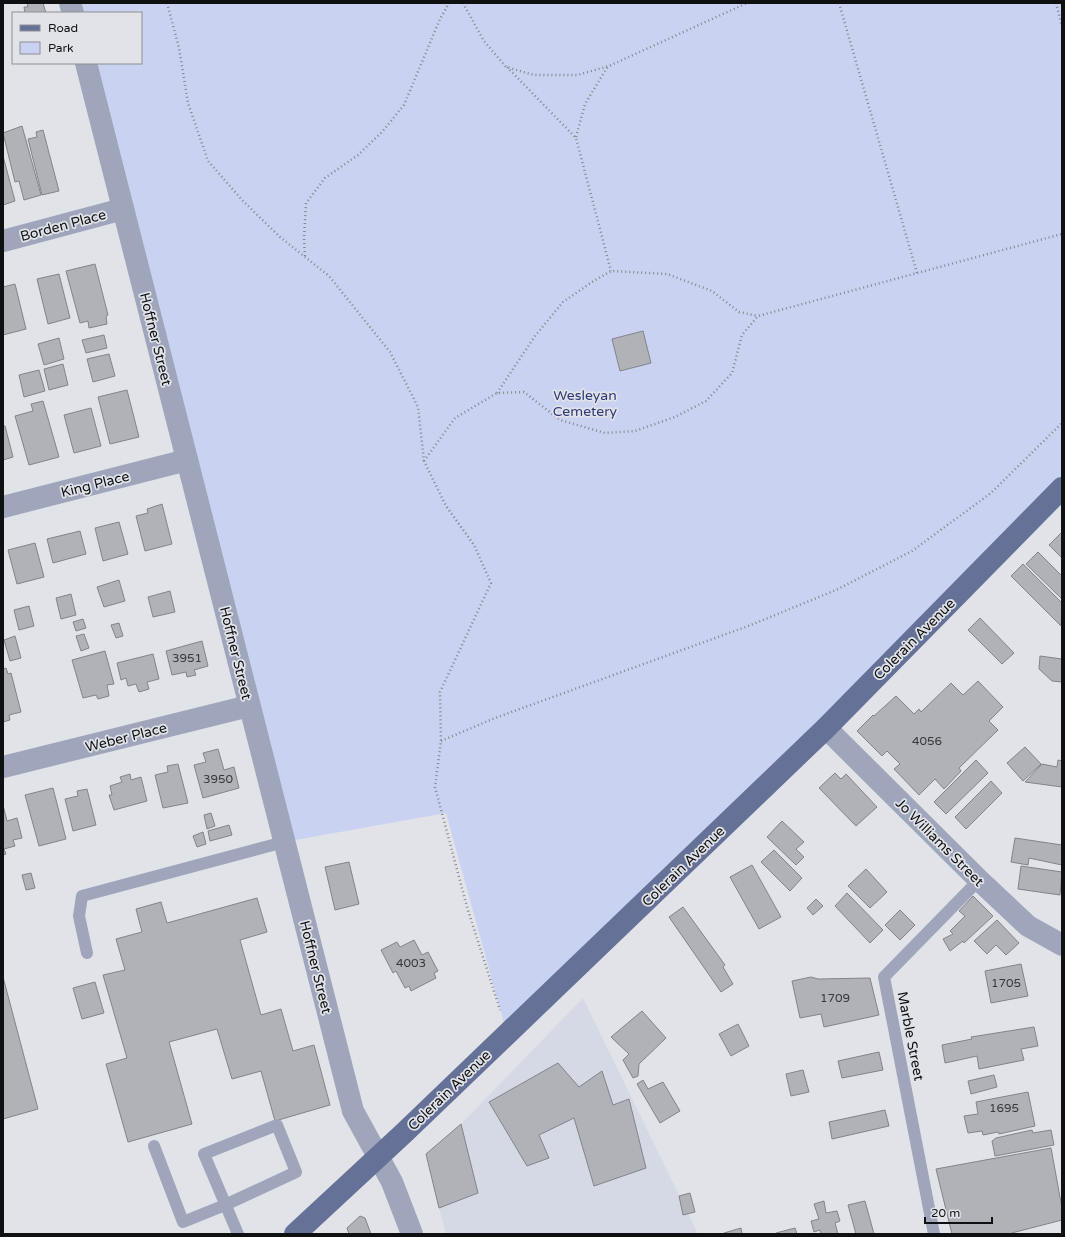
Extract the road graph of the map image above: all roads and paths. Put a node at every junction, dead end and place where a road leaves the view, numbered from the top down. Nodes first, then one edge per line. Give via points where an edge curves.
1 (168, 3) edge
2 (449, 3) edge
3 (463, 3) edge
4 (747, 3) edge
5 (839, 3) edge
6 (1056, 3) edge
7 (1062, 26) edge
8 (86, 64) edge
9 (608, 66) junction
10 (506, 67) junction
11 (576, 138) junction
12 (123, 209) junction
13 (1062, 234) edge
14 (3, 241) edge
15 (305, 257) junction
16 (611, 271) junction
17 (917, 273) junction
18 (758, 316) junction
19 (497, 393) junction
20 (1062, 423) edge
21 (187, 460) junction
22 (424, 461) junction
23 (1062, 488) edge
24 (3, 507) edge
25 (249, 706) junction
26 (826, 728) junction
27 (441, 741) junction
28 (3, 767) edge
29 (284, 842) junction
30 (979, 880) junction
31 (1062, 945) edge
32 (87, 953) dead end
33 (507, 1034) junction
34 (154, 1146) dead end
35 (378, 1156) junction
36 (225, 1205) junction
37 (238, 1234) edge
38 (295, 1234) edge
39 (412, 1234) edge
40 (934, 1234) edge

1 - 15 path via 188,103 208,161 243,201
2 - 15 path via 404,105 382,132 358,155 325,178 306,202
3 - 10 path via 484,41
4 - 9 path
5 - 17 path
6 - 7 path
8 - 12 street, Hoffner Street
9 - 10 path via 577,75 534,75
9 - 11 path via 584,104
10 - 11 path
11 - 16 path
12 - 14 street, Borden Place
12 - 21 street, Hoffner Street
13 - 17 path
15 - 22 path via 329,276 390,352 418,407
16 - 18 path via 667,274 712,291 739,312
16 - 19 path via 563,302 535,336
17 - 18 path
18 - 19 path via 742,335 732,373 706,401 676,417 635,431 605,433 560,420 524,392
19 - 22 path via 455,418
20 - 27 path via 991,493 912,551 836,590 750,625 495,718
21 - 24 street, King Place
21 - 25 street, Hoffner Street
22 - 27 path via 446,506 474,545 491,583 440,692
23 - 26 main road, Colerain Avenue
25 - 28 street, Weber Place
25 - 29 street, Hoffner Street
26 - 30 street, Jo Williams Street
26 - 33 main road, Colerain Avenue
27 - 33 path via 435,787 467,907
29 - 32 lane via 82,896 79,916
29 - 35 street, Hoffner Street via 353,1111
30 - 31 street, Jo Williams Street via 1028,926
30 - 40 lane, Marble Street via 884,977
33 - 35 main road, Colerain Avenue
34 - 36 lane via 183,1222
35 - 38 main road, Colerain Avenue
35 - 39 street, Hoffner Street via 392,1182
36 - 36 lane via 204,1154 277,1125 296,1172
36 - 37 lane

